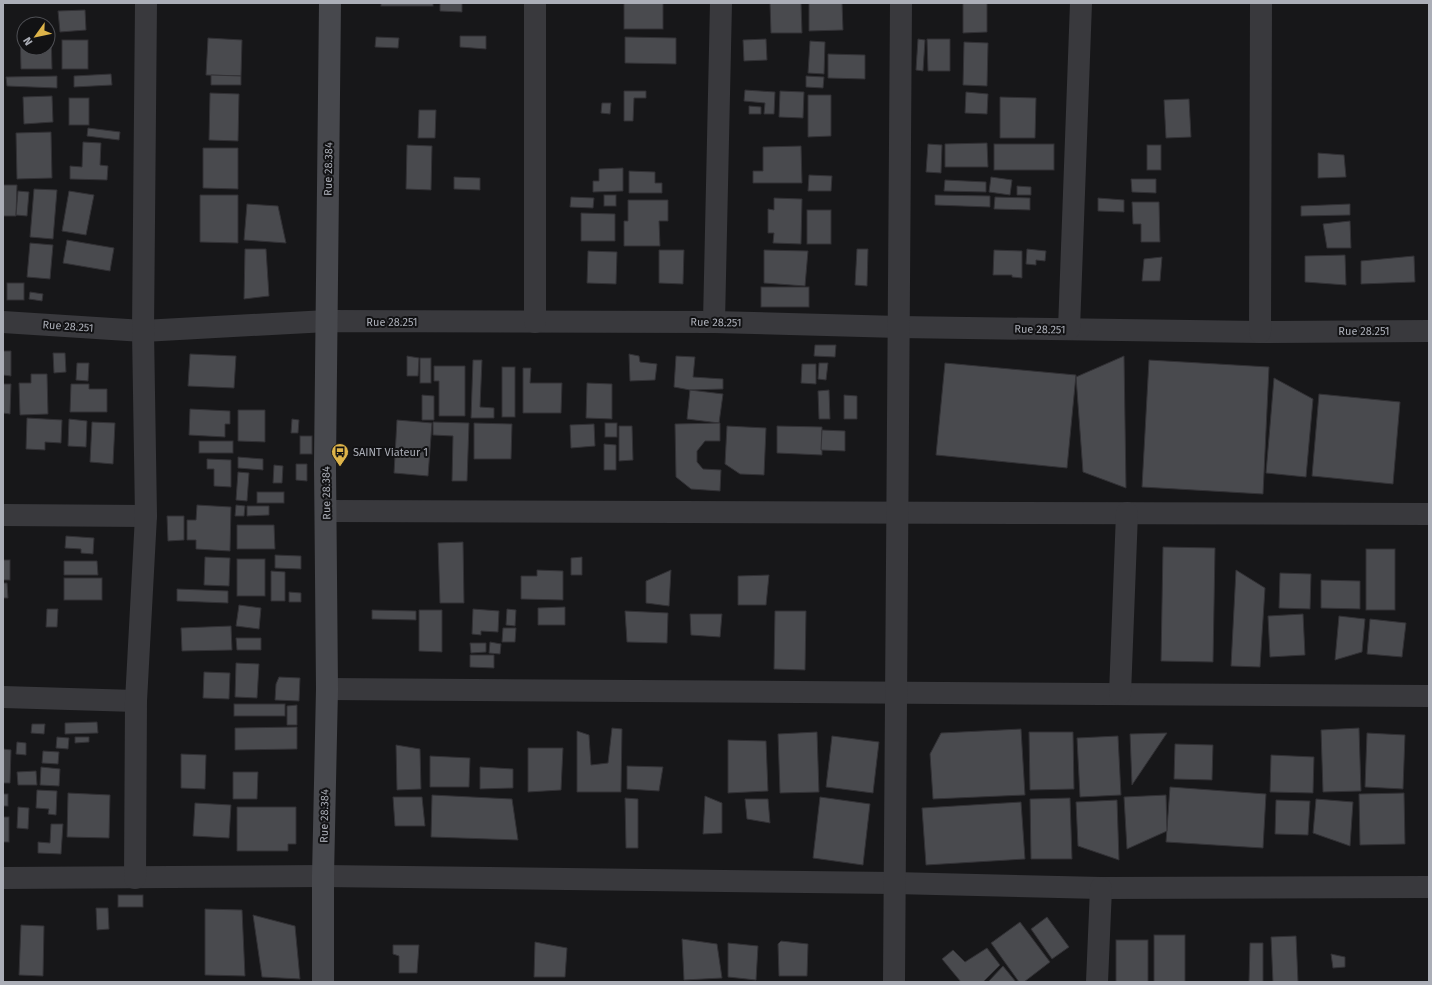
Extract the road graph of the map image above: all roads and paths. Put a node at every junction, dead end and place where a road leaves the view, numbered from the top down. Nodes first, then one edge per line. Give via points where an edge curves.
1 (146, 3) edge
2 (330, 3) edge
3 (535, 3) edge
4 (720, 3) edge
5 (901, 3) edge
6 (1081, 3) edge
7 (1261, 3) edge
8 (3, 322) edge
9 (327, 322) junction
10 (535, 322) junction
11 (714, 322) junction
12 (899, 327) junction
13 (1069, 329) junction
14 (143, 331) junction
15 (1429, 331) edge
16 (1260, 332) junction
17 (326, 511) junction
18 (897, 513) junction
19 (1127, 513) junction
20 (1429, 514) edge
21 (3, 515) edge
22 (146, 516) junction
23 (327, 689) junction
24 (896, 693) junction
25 (1120, 694) junction
26 (1429, 696) edge
27 (3, 698) edge
28 (136, 701) junction
29 (323, 876) junction
30 (3, 878) edge
31 (135, 878) junction
32 (894, 883) junction
33 (1429, 887) edge
34 (1101, 888) junction
35 (323, 982) edge
36 (894, 982) edge
37 (1097, 982) edge

1 - 14 street
2 - 9 street, Rue 28.384
3 - 10 street
4 - 11 street
5 - 12 street
6 - 13 street
7 - 16 street
8 - 14 street, Rue 28.251
9 - 10 street, Rue 28.251
9 - 14 street, Rue 28.251
9 - 17 street, Rue 28.384
10 - 11 street, Rue 28.251
11 - 12 street, Rue 28.251
12 - 13 street, Rue 28.251
12 - 18 street
13 - 16 street, Rue 28.251
14 - 22 street
15 - 16 street, Rue 28.251
17 - 18 street
17 - 23 street, Rue 28.384
18 - 19 street
18 - 24 street
19 - 20 street
19 - 25 street
21 - 22 street
22 - 28 street
23 - 24 street
23 - 29 street, Rue 28.384
24 - 25 street
24 - 32 street
25 - 26 street
27 - 28 street
28 - 31 street
29 - 31 street
29 - 32 street
29 - 35 street, Rue 28.384
30 - 31 street
32 - 34 street
32 - 36 street
33 - 34 street
34 - 37 street

